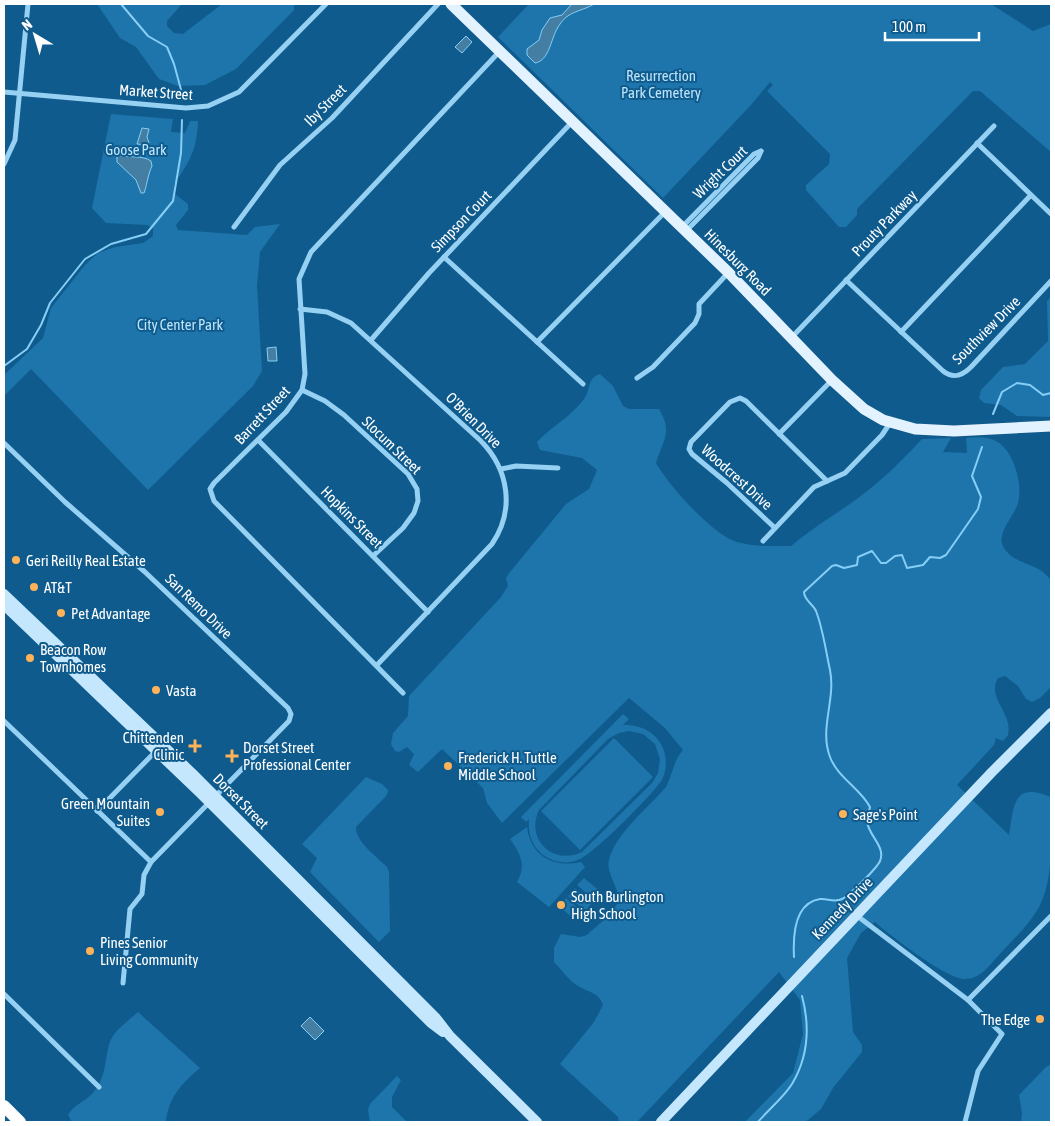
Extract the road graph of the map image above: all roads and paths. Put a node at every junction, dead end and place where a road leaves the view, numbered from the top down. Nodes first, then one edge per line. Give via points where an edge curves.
1 (28, 4) edge
2 (326, 4) edge
3 (438, 4) edge
4 (451, 4) edge
5 (500, 51) junction
6 (4, 92) edge
7 (21, 93) junction
8 (573, 122) junction
9 (994, 126) dead end
10 (977, 143) junction
11 (4, 164) edge
12 (1031, 194) junction
13 (665, 211) junction
14 (1051, 214) edge
15 (234, 227) dead end
16 (684, 229) junction
17 (444, 257) junction
18 (729, 273) junction
19 (846, 280) junction
20 (1051, 281) edge
21 (300, 309) junction
22 (901, 332) junction
23 (792, 338) junction
24 (371, 340) junction
25 (537, 342) junction
26 (637, 378) dead end
27 (832, 380) junction
28 (583, 384) dead end
29 (302, 390) junction
30 (890, 423) junction
31 (1051, 426) edge
32 (779, 434) junction
33 (258, 440) junction
34 (4, 443) edge
35 (558, 468) dead end
36 (501, 469) junction
37 (827, 481) junction
38 (775, 528) junction
39 (763, 541) dead end
40 (373, 556) junction
41 (4, 594) edge
42 (4, 605) edge
43 (428, 612) junction
44 (377, 665) junction
45 (403, 693) dead end
46 (1049, 715) edge
47 (5, 722) edge
48 (4, 730) edge
49 (156, 751) junction
50 (212, 800) junction
51 (97, 811) junction
52 (151, 862) junction
53 (856, 915) junction
54 (1051, 916) edge
55 (123, 983) dead end
56 (4, 994) edge
57 (968, 1000) junction
58 (99, 1087) dead end
59 (4, 1106) edge
60 (660, 1121) edge
61 (20, 1122) edge
62 (537, 1122) edge
63 (965, 1122) edge

1 - 7 street
2 - 7 street, Market Street via 248,85 228,99 208,106 186,108
3 - 15 street, Iby Street via 332,118 280,165
4 - 5 main road, Hinesburg Road
5 - 8 main road, Hinesburg Road
5 - 21 street, Barrett Street via 311,252 299,279
6 - 7 street, Market Street
7 - 11 street via 15,140
8 - 13 main road, Hinesburg Road
8 - 17 street, Simpson Court
9 - 10 street, Prouty Parkway
10 - 12 street
10 - 19 street, Prouty Parkway
12 - 14 street
12 - 22 street
13 - 16 main road, Hinesburg Road
13 - 25 street
16 - 16 street, Wright Court via 758,158 761,150 754,154
16 - 18 main road, Hinesburg Road
17 - 24 street, Simpson Court
17 - 25 street
18 - 23 main road, Hinesburg Road
18 - 26 street via 699,304 695,323 653,367
19 - 22 street, Southview Drive
19 - 23 street, Prouty Parkway
20 - 22 street, Southview Drive via 960,375 946,373
21 - 24 street, O'Brien Drive via 334,314
21 - 29 street, Barrett Street via 305,374
23 - 27 main road, Hinesburg Road
24 - 36 street, O'Brien Drive via 481,441
25 - 28 street
27 - 30 main road, Hinesburg Road via 864,409
27 - 32 street
29 - 33 street, Barrett Street via 286,412
29 - 40 street, Slocum Street via 338,410 415,483 418,501 414,514
30 - 31 main road, Hinesburg Road via 915,429 954,431
30 - 37 street via 846,473
32 - 37 street, Woodcrest Drive
32 - 38 street, Woodcrest Drive via 746,401 736,399 688,446 692,454
33 - 40 street, Hopkins Street
33 - 44 street, Barrett Street via 214,483 210,489 211,497
34 - 50 street, San Remo Drive via 290,711 289,721
35 - 36 street via 516,466
36 - 43 street, O'Brien Drive via 506,503 498,533 487,550
37 - 38 street via 811,489
38 - 39 street
40 - 43 street, Hopkins Street
41 - 50 main road, Dorset Street
42 - 49 main road, Dorset Street
43 - 44 street, O'Brien Drive
44 - 45 street, Barrett Street
46 - 53 main road, Kennedy Drive
47 - 48 street
47 - 51 street
49 - 50 main road, Dorset Street
49 - 51 street
50 - 52 street
50 - 62 main road, Dorset Street via 436,1018
51 - 52 street
52 - 55 street via 144,875 142,894 130,909
53 - 57 street
53 - 60 main road, Kennedy Drive
54 - 57 street
56 - 58 street
57 - 63 street via 1002,1034 978,1071
59 - 61 highway

